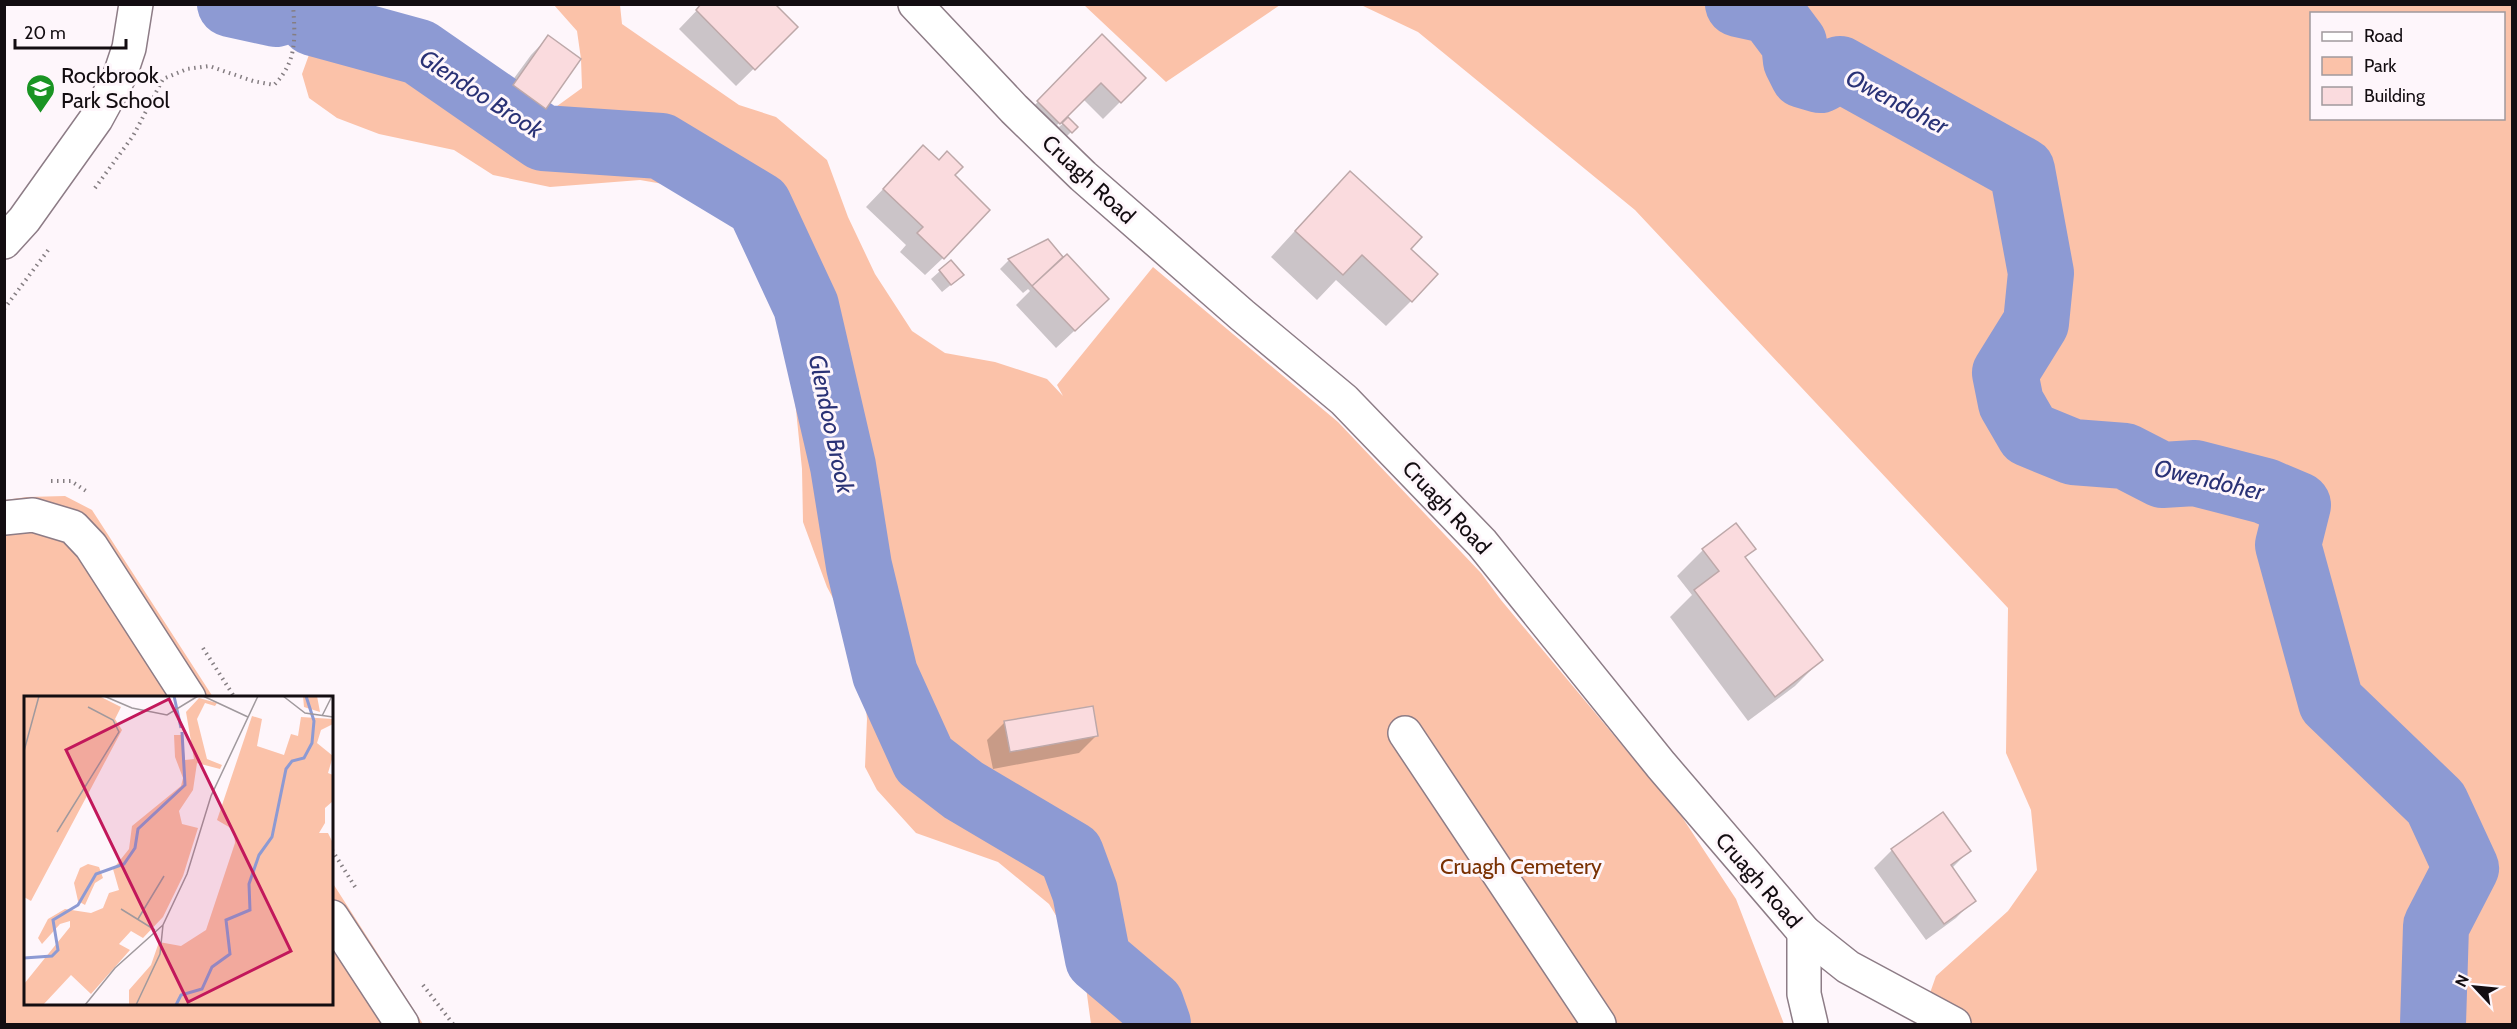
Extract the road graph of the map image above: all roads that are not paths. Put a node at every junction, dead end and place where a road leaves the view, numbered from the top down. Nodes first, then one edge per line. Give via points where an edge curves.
1 (136, 4) edge
2 (915, 4) edge
3 (4, 242) edge
4 (4, 518) edge
5 (188, 696) edge
6 (1405, 733) dead end
7 (333, 919) edge
8 (1804, 932) junction
9 (1804, 1023) edge
10 (402, 1024) edge
11 (1599, 1024) edge
12 (1954, 1024) edge

1 - 3 main road via 120,75 96,119
2 - 8 main road, Cruagh Road via 1083,176 1344,400 1482,543 1661,765
4 - 5 main road via 33,515 73,527 91,546
6 - 11 main road
7 - 10 main road
8 - 9 main road
8 - 12 main road, Cruagh Road via 1848,968

